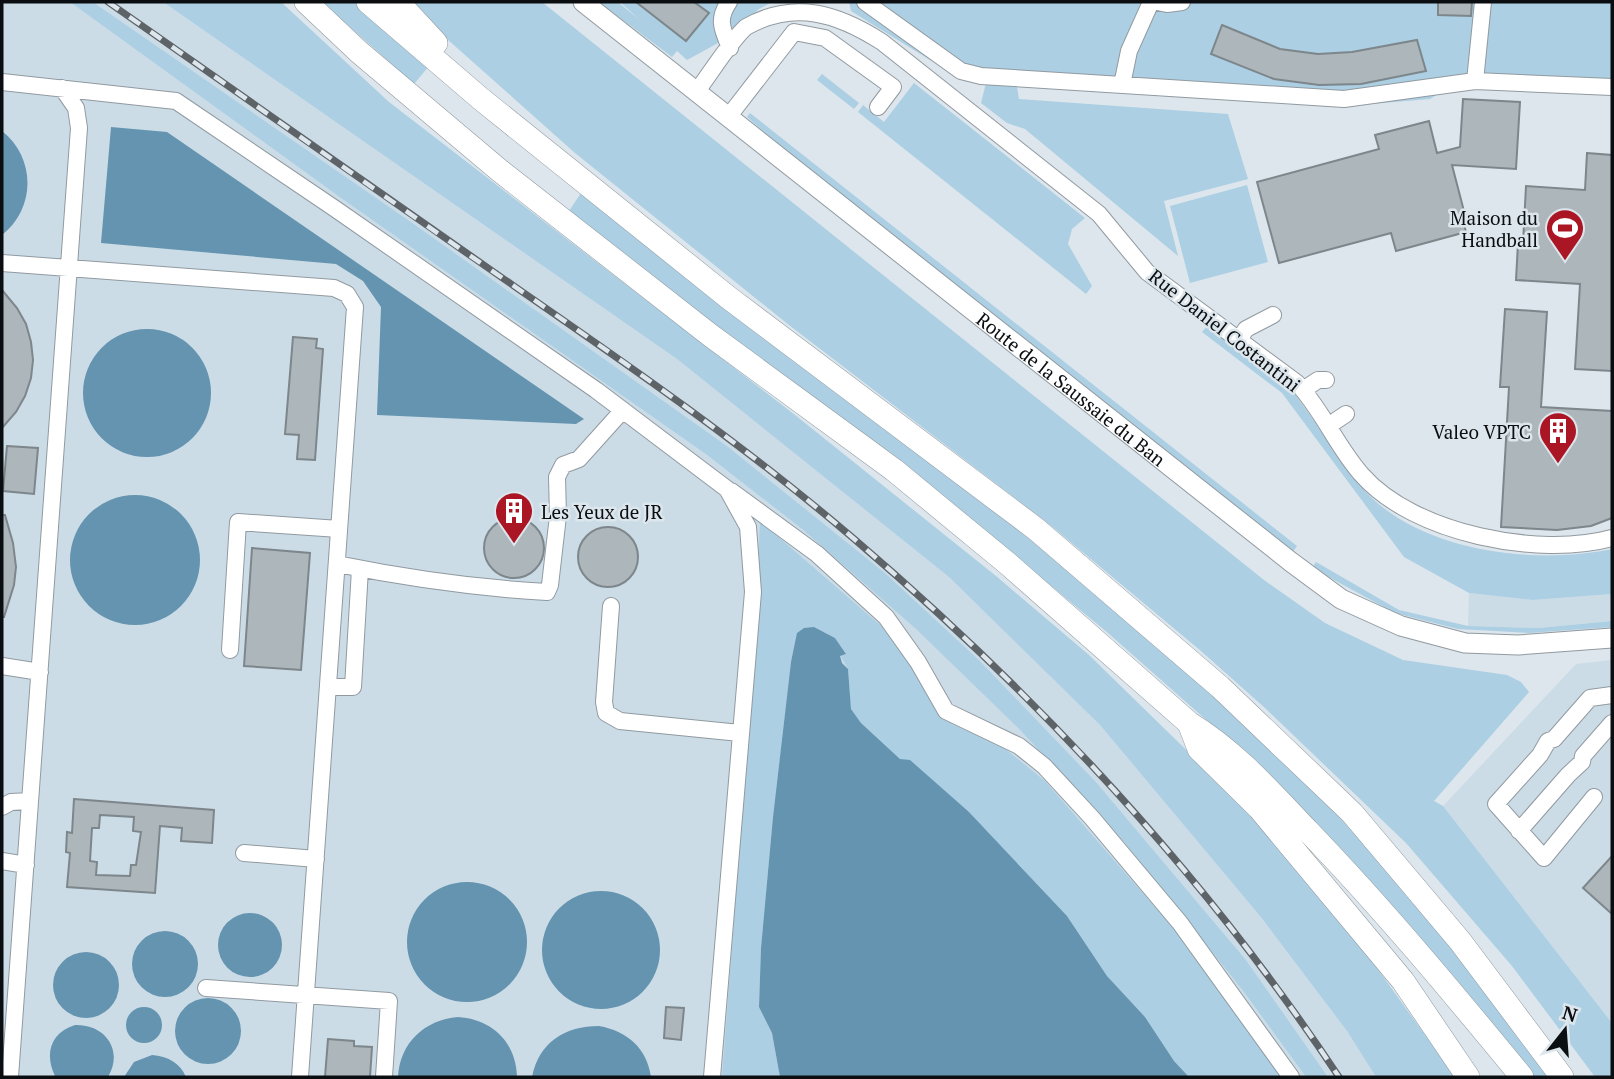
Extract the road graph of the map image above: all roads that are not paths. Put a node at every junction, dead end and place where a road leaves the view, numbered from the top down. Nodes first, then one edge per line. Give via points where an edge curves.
1 (306, 2) edge
2 (368, 2) edge
3 (398, 2) edge
4 (583, 2) edge
5 (729, 2) edge
6 (865, 2) edge
7 (1151, 2) edge
8 (1157, 2) edge
9 (1182, 2) edge
10 (1483, 2) edge
11 (730, 48) junction
12 (1475, 81) junction
13 (2, 82) edge
14 (1122, 85) junction
15 (1612, 87) edge
16 (62, 88) junction
17 (697, 91) junction
18 (481, 99) junction
19 (878, 107) dead end
20 (729, 116) junction
21 (2, 263) edge
22 (68, 267) junction
23 (1273, 315) dead end
24 (1238, 341) junction
25 (1326, 380) dead end
26 (1303, 390) junction
27 (623, 410) junction
28 (1346, 414) dead end
29 (1328, 425) junction
30 (727, 489) junction
31 (339, 529) junction
32 (1612, 538) edge
33 (337, 564) junction
34 (360, 569) junction
35 (611, 606) dead end
36 (1612, 638) edge
37 (230, 650) dead end
38 (2, 666) edge
39 (40, 672) junction
40 (328, 687) junction
41 (1612, 695) edge
42 (1189, 723) junction
43 (1612, 723) edge
44 (740, 733) junction
45 (1594, 797) dead end
46 (30, 801) junction
47 (2, 807) edge
48 (1519, 831) junction
49 (244, 853) dead end
50 (316, 859) junction
51 (2, 861) edge
52 (26, 866) junction
53 (206, 988) dead end
54 (306, 995) junction
55 (1562, 1074) edge
56 (10, 1077) edge
57 (300, 1077) edge
58 (384, 1077) edge
59 (712, 1077) edge
60 (1291, 1077) edge
61 (1468, 1077) edge
62 (1522, 1077) edge

1 - 42 highway via 499,170 710,335 894,470
2 - 18 highway
3 - 18 highway via 472,79
4 - 17 main road, Route de la Saussaie du Ban
5 - 11 street via 722,12 722,28
6 - 14 street via 961,71
7 - 14 street via 1129,51
8 - 9 street
10 - 12 street
11 - 17 street, Rue Daniel Costantini
11 - 24 street, Rue Daniel Costantini via 746,27 778,7 818,6 848,20 1099,214 1147,272
12 - 14 street via 1344,99
12 - 15 street
13 - 16 street
16 - 22 street via 76,108 79,128
16 - 27 street via 176,101
17 - 20 main road, Route de la Saussaie du Ban
18 - 55 highway via 729,298 1036,529 1220,687 1352,813 1460,941
19 - 20 street via 893,87 825,38 794,32
20 - 36 main road, Route de la Saussaie du Ban via 1341,599 1401,626 1465,643 1518,645
21 - 22 street
22 - 31 street via 334,288 347,294 355,307
22 - 39 street
23 - 24 street via 1246,330
24 - 26 street, Rue Daniel Costantini
25 - 26 street
26 - 29 street, Rue Daniel Costantini
27 - 30 street
27 - 34 street via 579,459 563,465 557,477 558,516 547,592 486,589
28 - 29 street
29 - 32 street, Rue Daniel Costantini via 1375,489 1439,524 1520,543 1579,544
30 - 44 street via 748,527 753,592
30 - 60 street via 817,554 886,617 946,712 1019,746 1044,766 1180,923
31 - 33 street
31 - 37 street via 238,522
33 - 34 street
33 - 40 street
34 - 40 street via 353,687
35 - 44 street via 606,713 620,721
38 - 39 street
39 - 46 street
40 - 50 street
41 - 48 street via 1590,698 1496,804
42 - 61 highway via 1199,749 1259,808 1403,981
42 - 62 highway via 1216,739 1360,885
43 - 48 street
44 - 59 street
45 - 48 street via 1544,858
46 - 47 street
46 - 52 street
49 - 50 street
50 - 54 street
51 - 52 street
52 - 56 street
53 - 54 street
54 - 57 street
54 - 58 street via 389,1000

